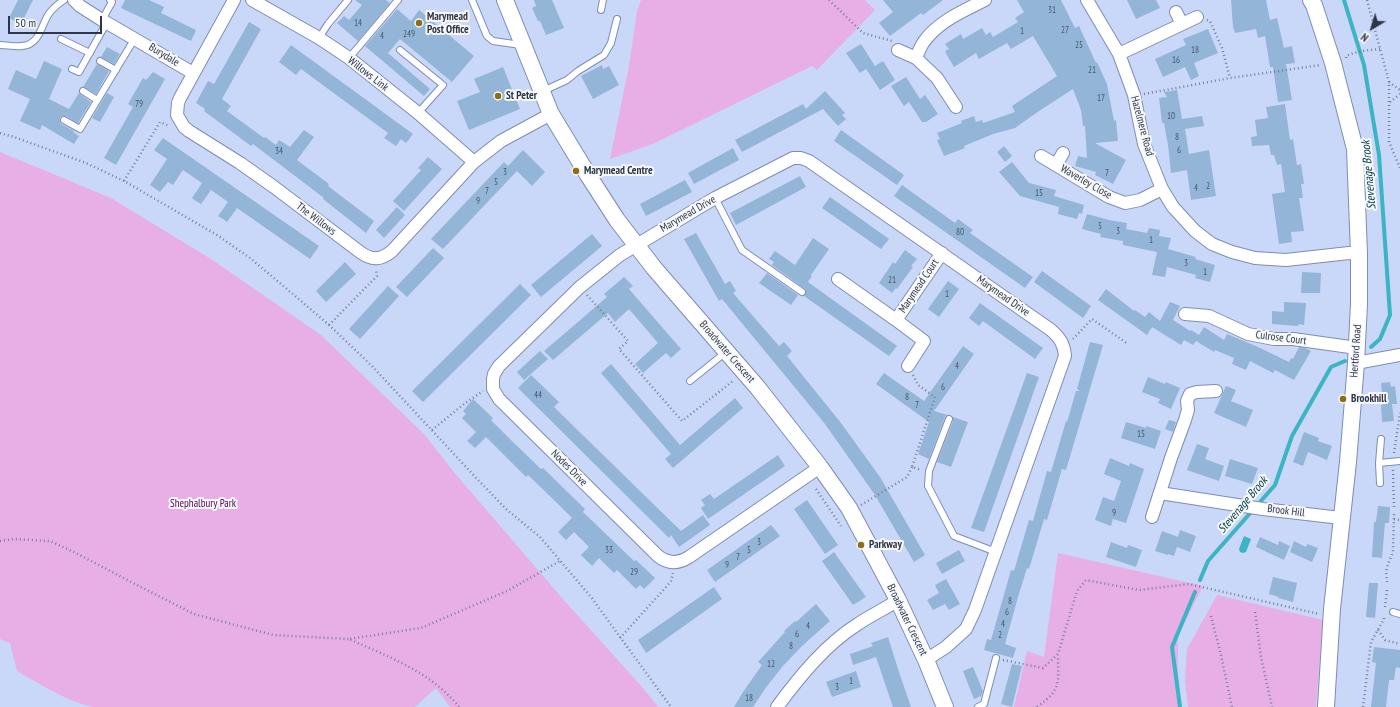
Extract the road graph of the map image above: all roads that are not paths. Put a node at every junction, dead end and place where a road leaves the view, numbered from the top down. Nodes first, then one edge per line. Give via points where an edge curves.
1 (64, 0) edge
2 (74, 0) edge
3 (110, 0) edge
4 (234, 0) edge
5 (252, 0) edge
6 (348, 0) edge
7 (398, 0) edge
8 (472, 0) edge
9 (505, 0) edge
10 (603, 0) edge
11 (985, 0) edge
12 (1087, 0) edge
13 (1311, 0) edge
14 (601, 10) dead end
15 (1176, 12) dead end
16 (1197, 17) road end
17 (617, 19) dead end
18 (105, 21) junction
19 (1182, 24) junction
20 (135, 38) junction
21 (319, 38) junction
22 (61, 39) dead end
23 (0, 45) edge
24 (522, 45) junction
25 (400, 50) dead end
26 (898, 50) road end
27 (90, 52) junction
28 (1118, 54) junction
29 (349, 58) junction
30 (916, 58) junction
31 (100, 61) dead end
32 (72, 69) dead end
33 (116, 70) junction
34 (193, 73) junction
35 (82, 91) dead end
36 (542, 92) junction
37 (98, 100) junction
38 (956, 107) dead end
39 (418, 112) junction
40 (551, 114) junction
41 (64, 120) dead end
42 (1063, 153) dead end
43 (1041, 156) dead end
44 (474, 162) junction
45 (1056, 165) junction
46 (1162, 189) junction
47 (715, 198) junction
48 (636, 244) junction
49 (942, 253) junction
50 (1359, 254) junction
51 (838, 279) dead end
52 (802, 292) dead end
53 (1185, 314) dead end
54 (896, 320) junction
55 (721, 355) junction
56 (1356, 355) junction
57 (1400, 355) edge
58 (908, 366) road end
59 (690, 381) dead end
60 (1216, 391) dead end
61 (949, 419) dead end
62 (1381, 439) dead end
63 (1400, 461) edge
64 (1379, 463) junction
65 (814, 471) junction
66 (1380, 483) dead end
67 (1160, 493) junction
68 (1152, 517) dead end
69 (1341, 518) junction
70 (996, 552) junction
71 (898, 600) junction
72 (1393, 612) dead end
73 (1400, 614) edge
74 (996, 658) road end
75 (926, 660) junction
76 (778, 707) edge
77 (946, 707) edge
78 (978, 707) edge
79 (1326, 707) edge

1 - 23 lane via 48,14 40,35 32,43 22,46
2 - 18 street, Burydale
3 - 18 lane via 112,2
4 - 34 street
5 - 21 street, Willows Link
6 - 21 lane
7 - 29 lane
8 - 24 lane via 486,36 493,41
9 - 24 street, Broadwater Crescent
10 - 14 lane
11 - 30 street via 937,28 923,43
12 - 28 street, Hazelmere Road
13 - 50 street, Hertford Road via 1333,63 1355,149
15 - 19 street
16 - 19 street
17 - 36 lane via 611,43 604,55 567,80
18 - 20 street, Burydale
18 - 27 lane
19 - 28 street
20 - 33 lane
20 - 34 street, Burydale
21 - 29 street, Willows Link
22 - 27 lane
24 - 36 street, Broadwater Crescent
25 - 39 lane via 443,86
26 - 30 street
27 - 32 lane via 79,72
28 - 46 street, Hazelmere Road via 1134,96 1144,144
29 - 39 street, Willows Link
30 - 38 street via 936,78
31 - 33 lane
33 - 37 lane
34 - 44 street, The Willows via 178,103 178,115 184,127 274,187 365,256 375,259 392,251
35 - 37 lane
36 - 40 street, Broadwater Crescent
37 - 41 lane via 80,129
39 - 44 street, Willows Link
40 - 44 street via 501,141
40 - 48 street, Broadwater Crescent via 617,220
42 - 45 street, Waverley Close
43 - 45 street, Waverley Close
45 - 46 street, Waverley Close via 1125,203 1140,200
46 - 50 street, Hazelmere Road via 1173,207 1195,231 1212,244 1232,252 1255,258 1286,260
47 - 48 street, Marymead Drive
47 - 49 street, Marymead Drive via 793,158 801,158 810,161
47 - 52 lane via 742,250
48 - 55 street, Broadwater Crescent
48 - 65 street, Nodes Drive via 580,287 499,366 494,374 493,384 499,399 654,552 663,560 675,563 689,557
49 - 54 street, Marymead Court
49 - 70 street, Marymead Drive via 1054,333 1062,341 1065,349 1065,356
50 - 56 street, Hertford Road
51 - 54 street, Marymead Court
53 - 56 street, Culrose Court via 1209,316 1248,334 1274,339 1293,339
54 - 58 street, Marymead Court via 924,341
55 - 59 lane
55 - 65 street, Broadwater Crescent via 758,388
56 - 57 street, Culrose Court
56 - 69 street, Hertford Road
60 - 67 street via 1190,394 1185,420
61 - 70 lane via 929,472 928,486 954,536
62 - 64 lane
63 - 64 lane
64 - 66 lane
65 - 71 street, Broadwater Crescent via 851,512
67 - 68 street
67 - 69 street, Brook Hill
69 - 79 street, Hertford Road via 1331,616
70 - 75 street via 966,629
71 - 75 street, Broadwater Crescent
71 - 76 street via 858,624 833,643 798,678
72 - 73 lane
74 - 78 lane via 984,704
75 - 77 street, Broadwater Crescent

